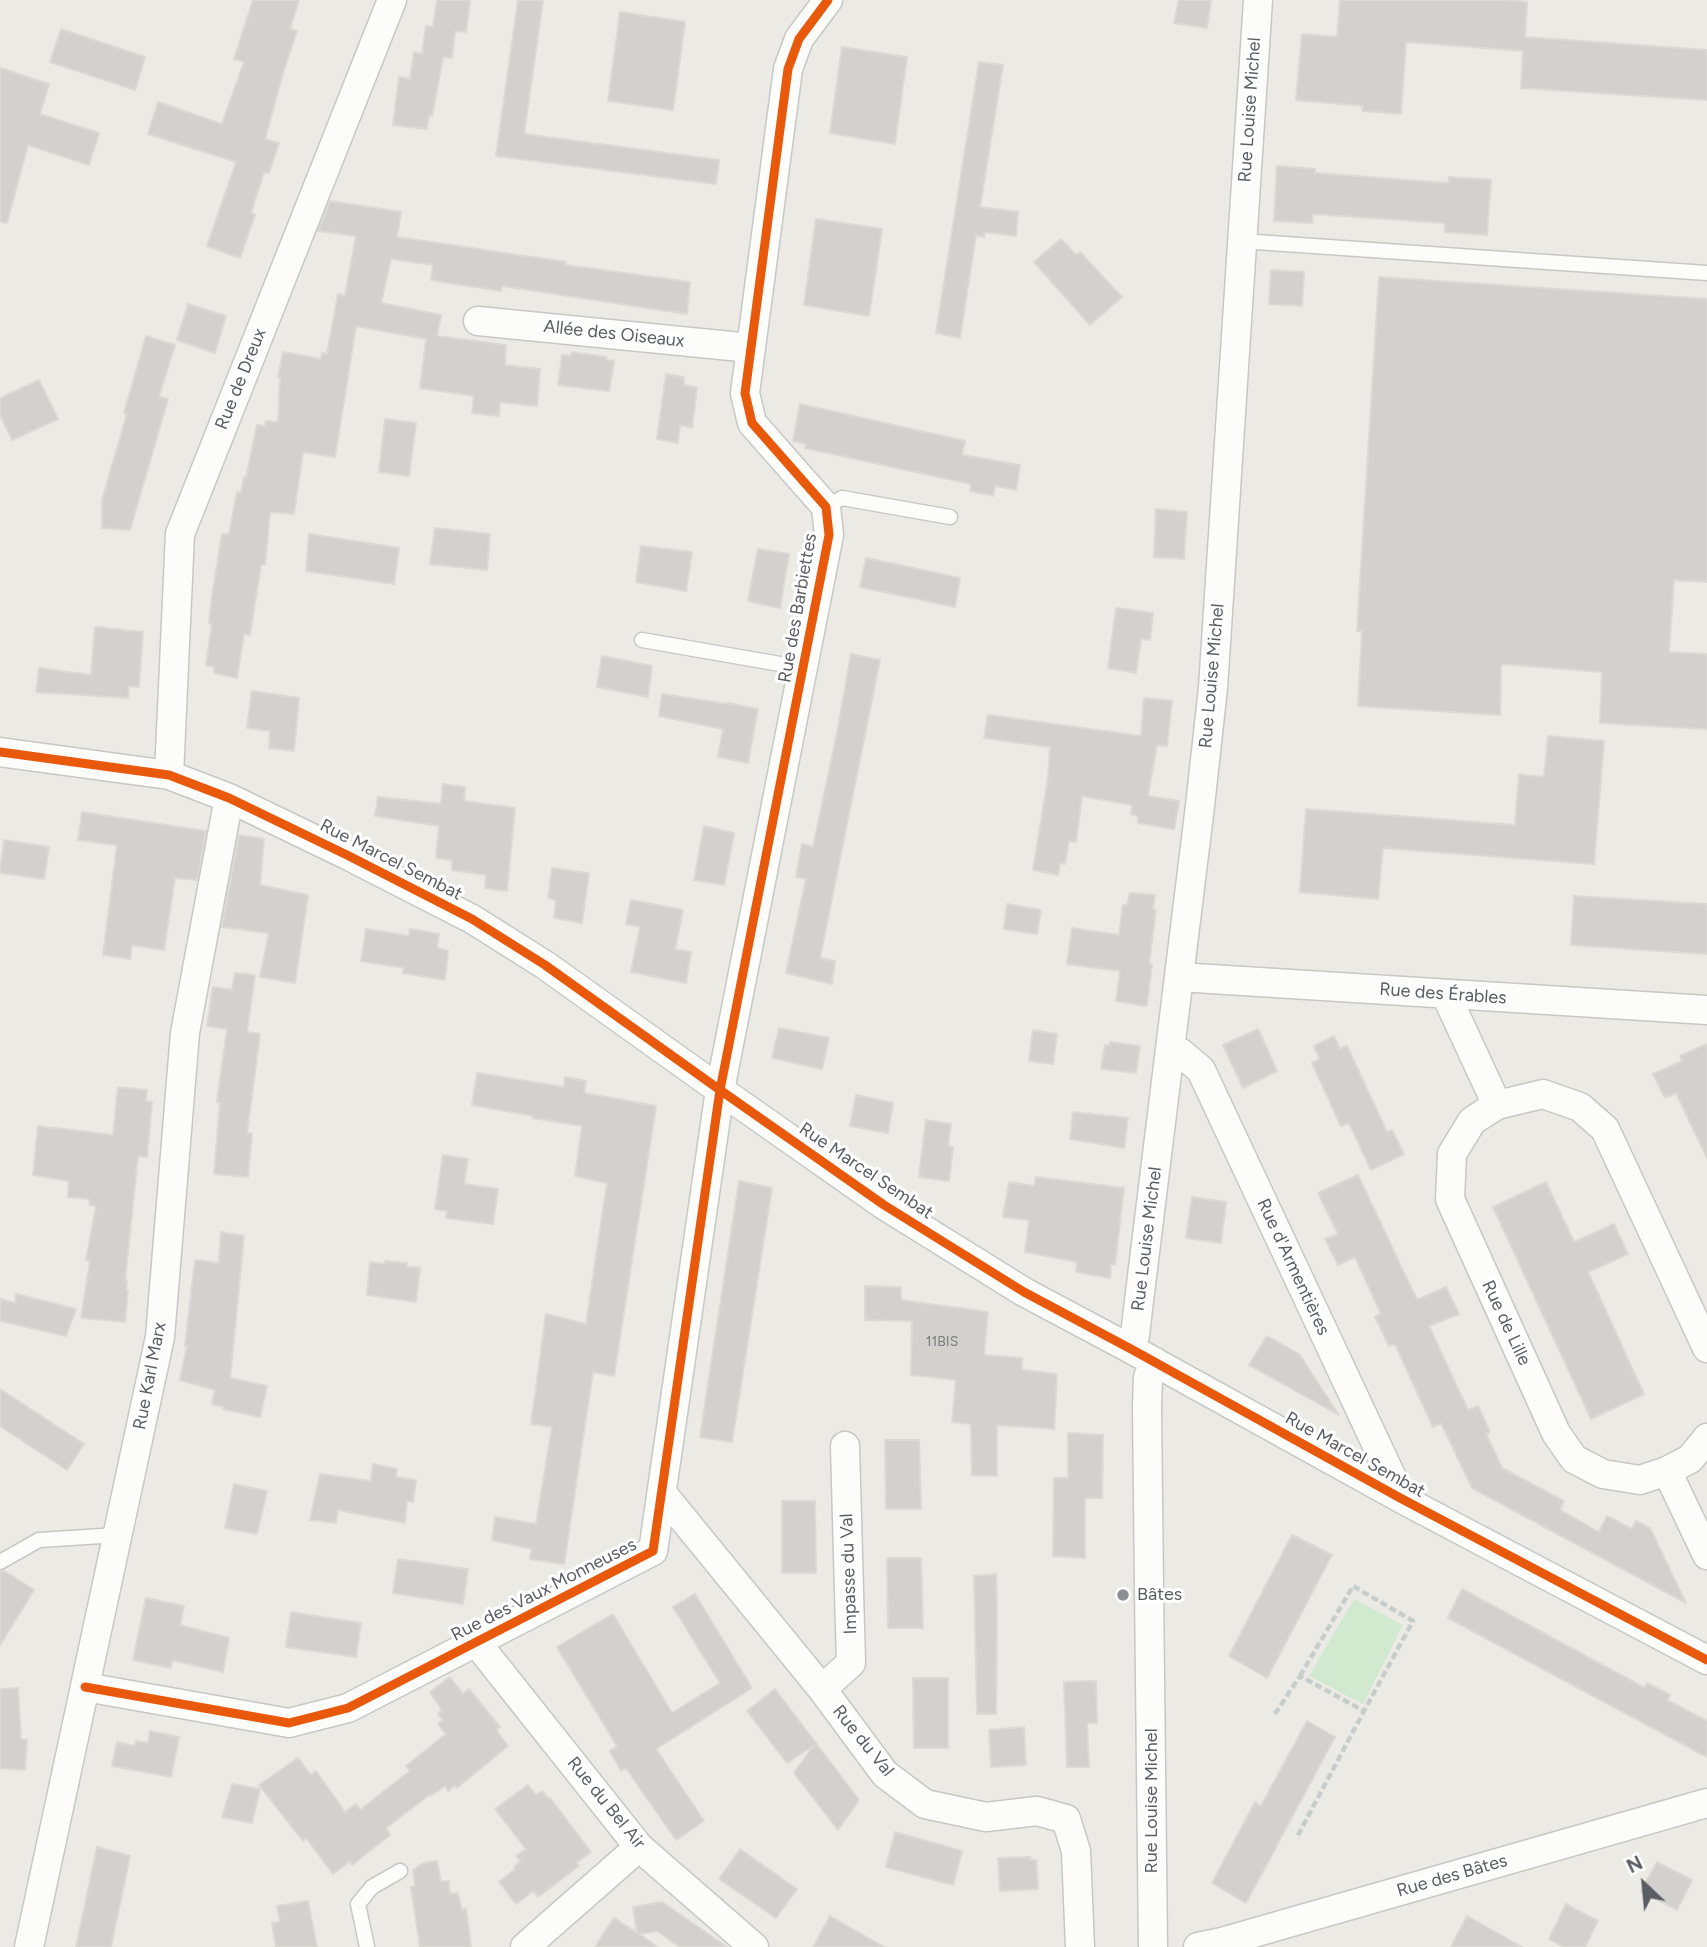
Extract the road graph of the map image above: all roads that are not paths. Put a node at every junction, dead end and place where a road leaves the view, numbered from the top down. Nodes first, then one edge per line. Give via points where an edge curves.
1 (392, 0) edge
2 (828, 0) edge
3 (1258, 0) edge
4 (1241, 241) junction
5 (1707, 273) edge
6 (478, 321) dead end
7 (751, 348) junction
8 (826, 507) junction
9 (950, 517) dead end
10 (642, 640) dead end
11 (803, 668) junction
12 (0, 752) edge
13 (169, 775) junction
14 (229, 798) junction
15 (1179, 977) junction
16 (1446, 995) junction
17 (1707, 1010) edge
18 (1170, 1049) junction
19 (720, 1090) junction
20 (1497, 1105) junction
21 (1707, 1348) edge
22 (1143, 1355) junction
23 (1707, 1438) edge
24 (845, 1446) dead end
25 (1667, 1471) junction
26 (662, 1493) junction
27 (1402, 1499) junction
28 (118, 1535) junction
29 (1707, 1555) edge
30 (0, 1562) edge
31 (477, 1642) junction
32 (1707, 1660) edge
33 (85, 1687) junction
34 (822, 1689) junction
35 (1707, 1803) edge
36 (639, 1847) junction
37 (400, 1871) dead end
38 (29, 1947) edge
39 (367, 1947) edge
40 (525, 1947) edge
41 (754, 1947) edge
42 (1080, 1947) edge
43 (1153, 1947) edge
44 (1198, 1947) edge

1 - 13 street, Rue de Dreux via 180,534
2 - 7 street via 799,39 788,69
3 - 4 street, Rue Louise Michel
4 - 5 lane
4 - 15 street, Rue Louise Michel via 1213,688
6 - 7 street, Allée des Oiseaux
7 - 8 street via 745,393 752,423
8 - 9 lane via 842,498
8 - 11 street, Rue des Barbiettes via 829,535
10 - 11 lane
11 - 19 street, Rue des Barbiettes
12 - 13 street, Rue Marcel Sembat
13 - 14 street, Rue Marcel Sembat
14 - 19 street, Rue Marcel Sembat via 472,919 545,965
14 - 28 street, Rue Karl Marx via 185,1032 160,1337
15 - 16 street, Rue des Érables
15 - 18 street, Rue Louise Michel
16 - 17 street, Rue des Érables
16 - 20 street
18 - 22 street, Rue Louise Michel via 1135,1335
18 - 27 street, Rue d'Armentières via 1201,1070
19 - 22 street, Rue Marcel Sembat via 907,1219 1024,1292
19 - 26 street, Rue des Vaux Monneuses
20 - 21 street, Rue de Lille via 1543,1094 1580,1107 1605,1129
20 - 25 street, Rue de Lille via 1472,1121 1452,1154 1450,1199 1556,1433 1574,1459 1603,1474 1640,1480
22 - 27 street, Rue Marcel Sembat
22 - 43 street, Rue Louise Michel via 1148,1377
23 - 25 street, Rue de Lille via 1690,1459
24 - 34 street, Impasse du Val via 851,1663
25 - 29 street
26 - 31 street, Rue des Vaux Monneuses via 653,1551
26 - 34 street, Rue du Val
27 - 32 street, Rue Marcel Sembat
28 - 30 lane via 39,1540
28 - 33 street, Rue Karl Marx
31 - 33 street, Rue des Vaux Monneuses via 348,1708 289,1723
31 - 36 street, Rue du Bel Air
33 - 38 street, Rue Karl Marx
34 - 42 street, Rue du Val via 885,1774 925,1804 986,1817 1037,1811 1066,1819 1076,1852
35 - 44 street, Rue des Bâtes
36 - 40 street
36 - 41 street, Rue du Bel Air
37 - 39 lane via 372,1887 358,1904

